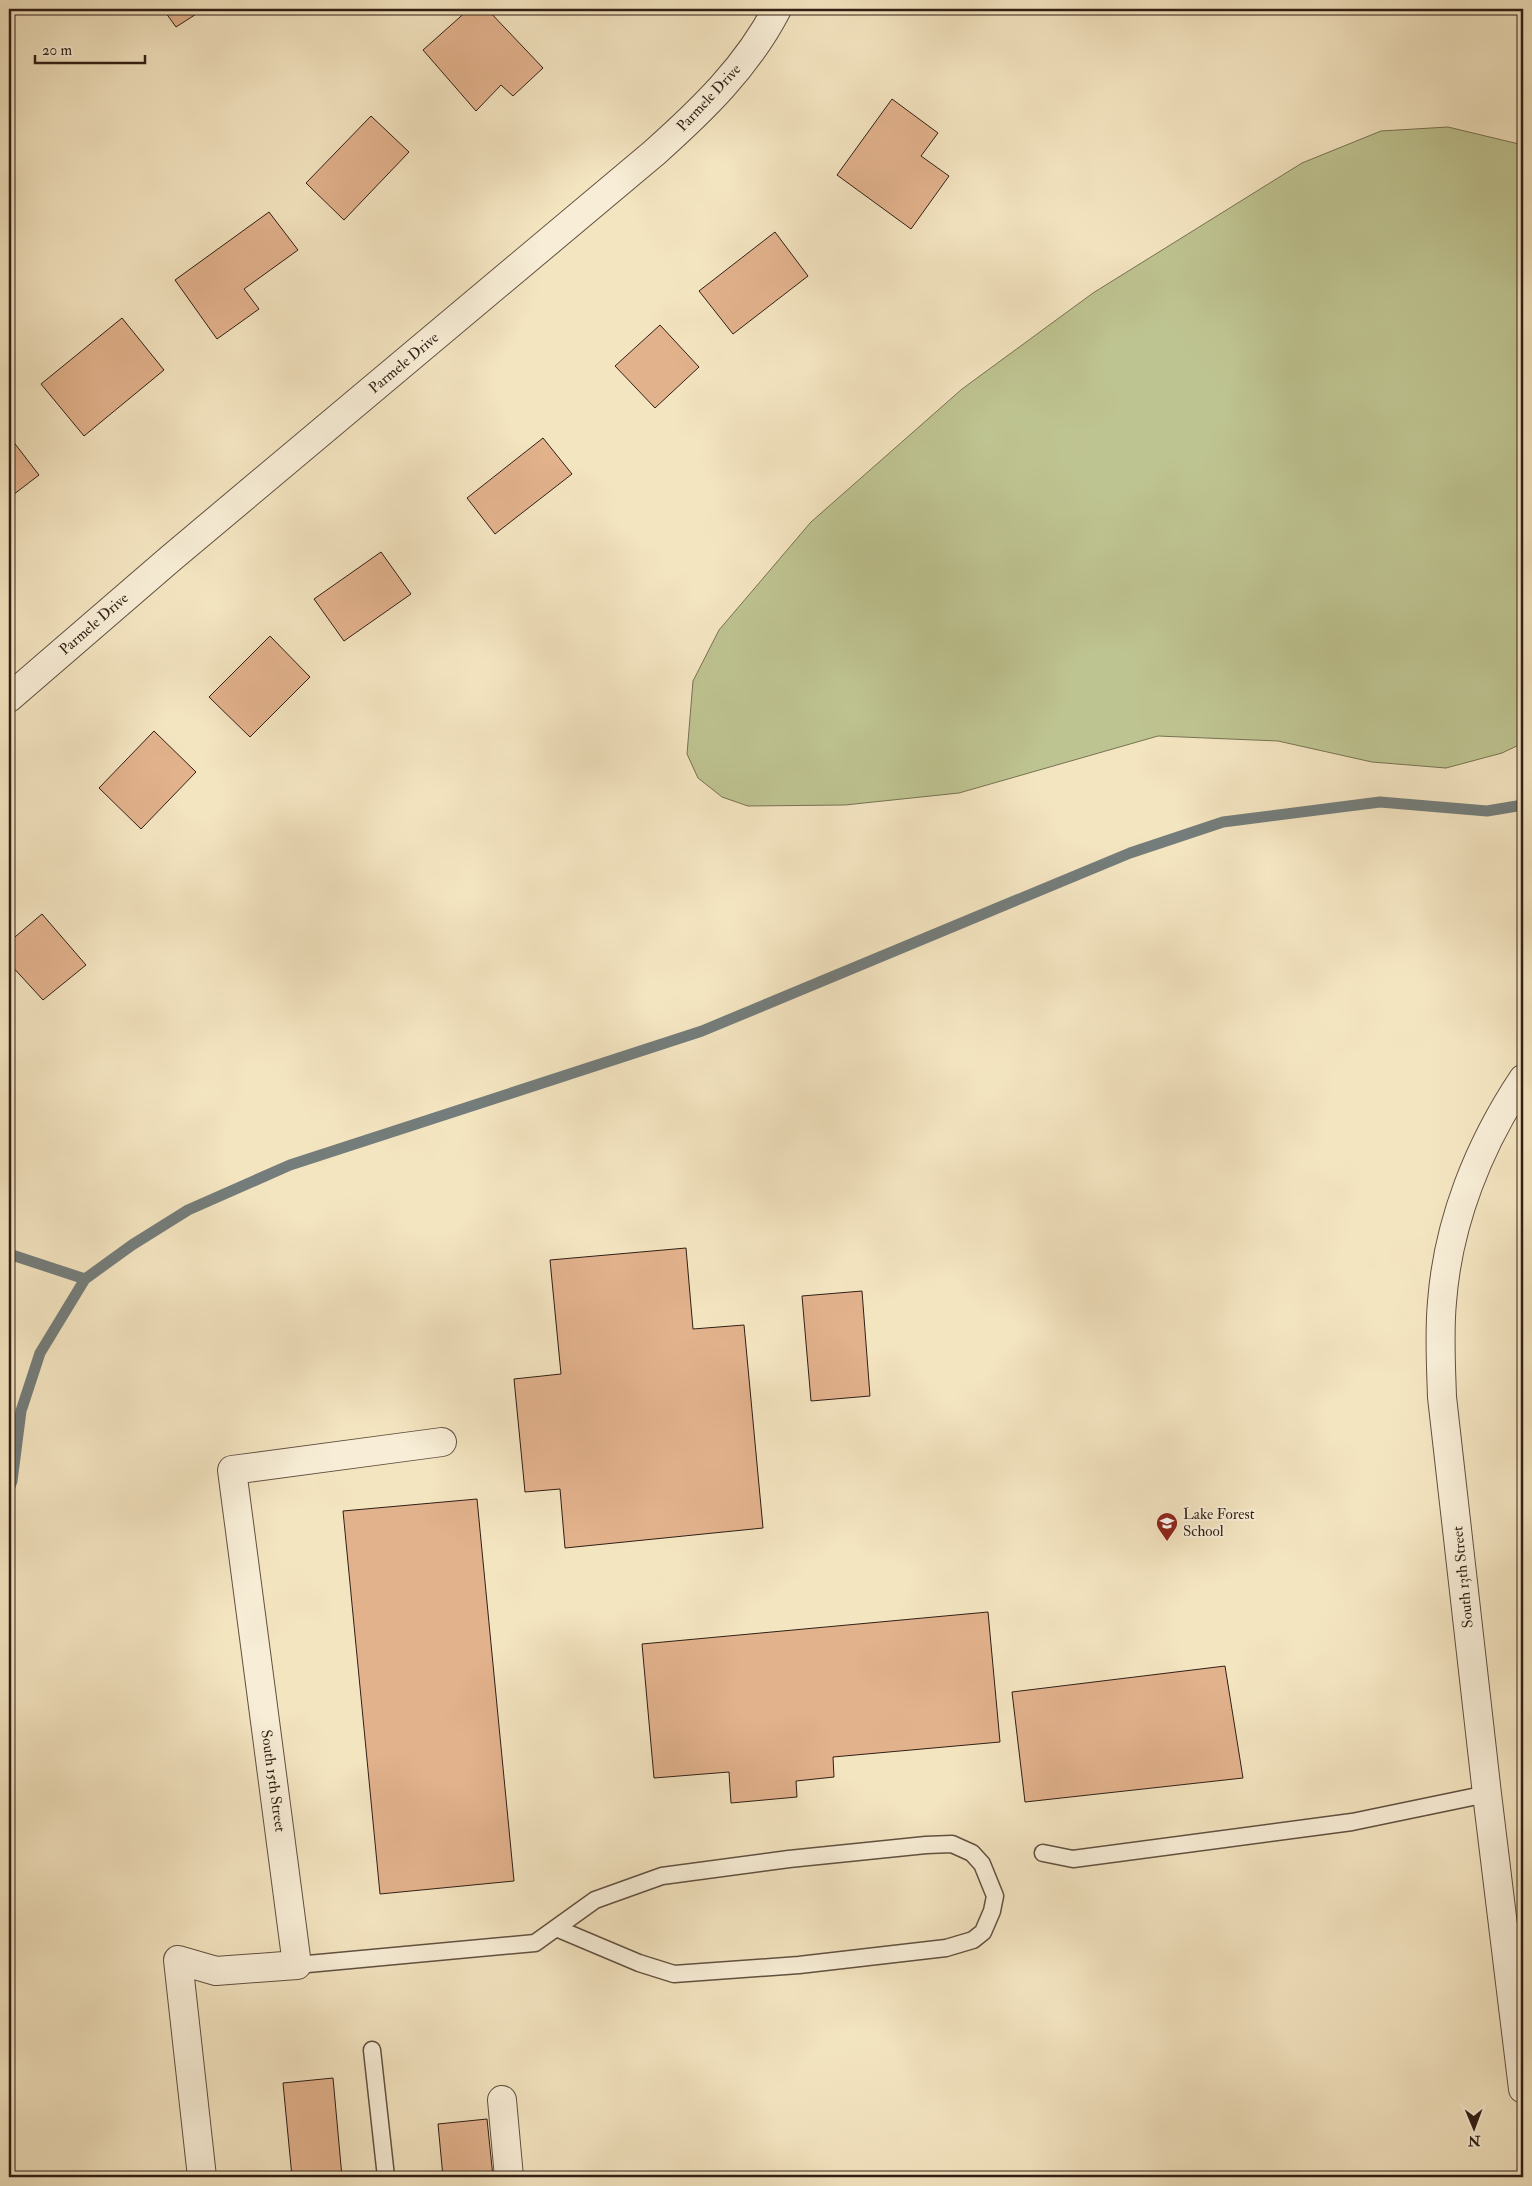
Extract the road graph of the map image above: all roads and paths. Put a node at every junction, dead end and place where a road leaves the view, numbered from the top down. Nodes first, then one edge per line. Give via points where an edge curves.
1 (777, 9) edge
2 (9, 698) edge
3 (1523, 1079) edge
4 (442, 1442) dead end
5 (1487, 1794) junction
6 (1043, 1853) dead end
7 (556, 1928) junction
8 (297, 1965) junction
9 (372, 2050) dead end
10 (1523, 2090) edge
11 (502, 2100) dead end
12 (202, 2177) edge
13 (386, 2177) edge
14 (509, 2177) edge

1 - 2 street, Parmele Drive via 734,76 654,153
3 - 5 street, South 13th Street via 1502,1111 1464,1195 1447,1261 1441,1310 1442,1397
4 - 8 street, South 15th Street via 232,1470
5 - 6 lane via 1352,1822 1073,1859
5 - 10 street, South 13th Street
7 - 7 lane via 639,1964 674,1974 799,1965 946,1948 973,1940 983,1932 995,1896 982,1864 972,1853 952,1844 926,1845 662,1876 595,1900
7 - 8 lane via 535,1943
8 - 12 street via 216,1971 178,1960
9 - 13 lane
11 - 14 street

